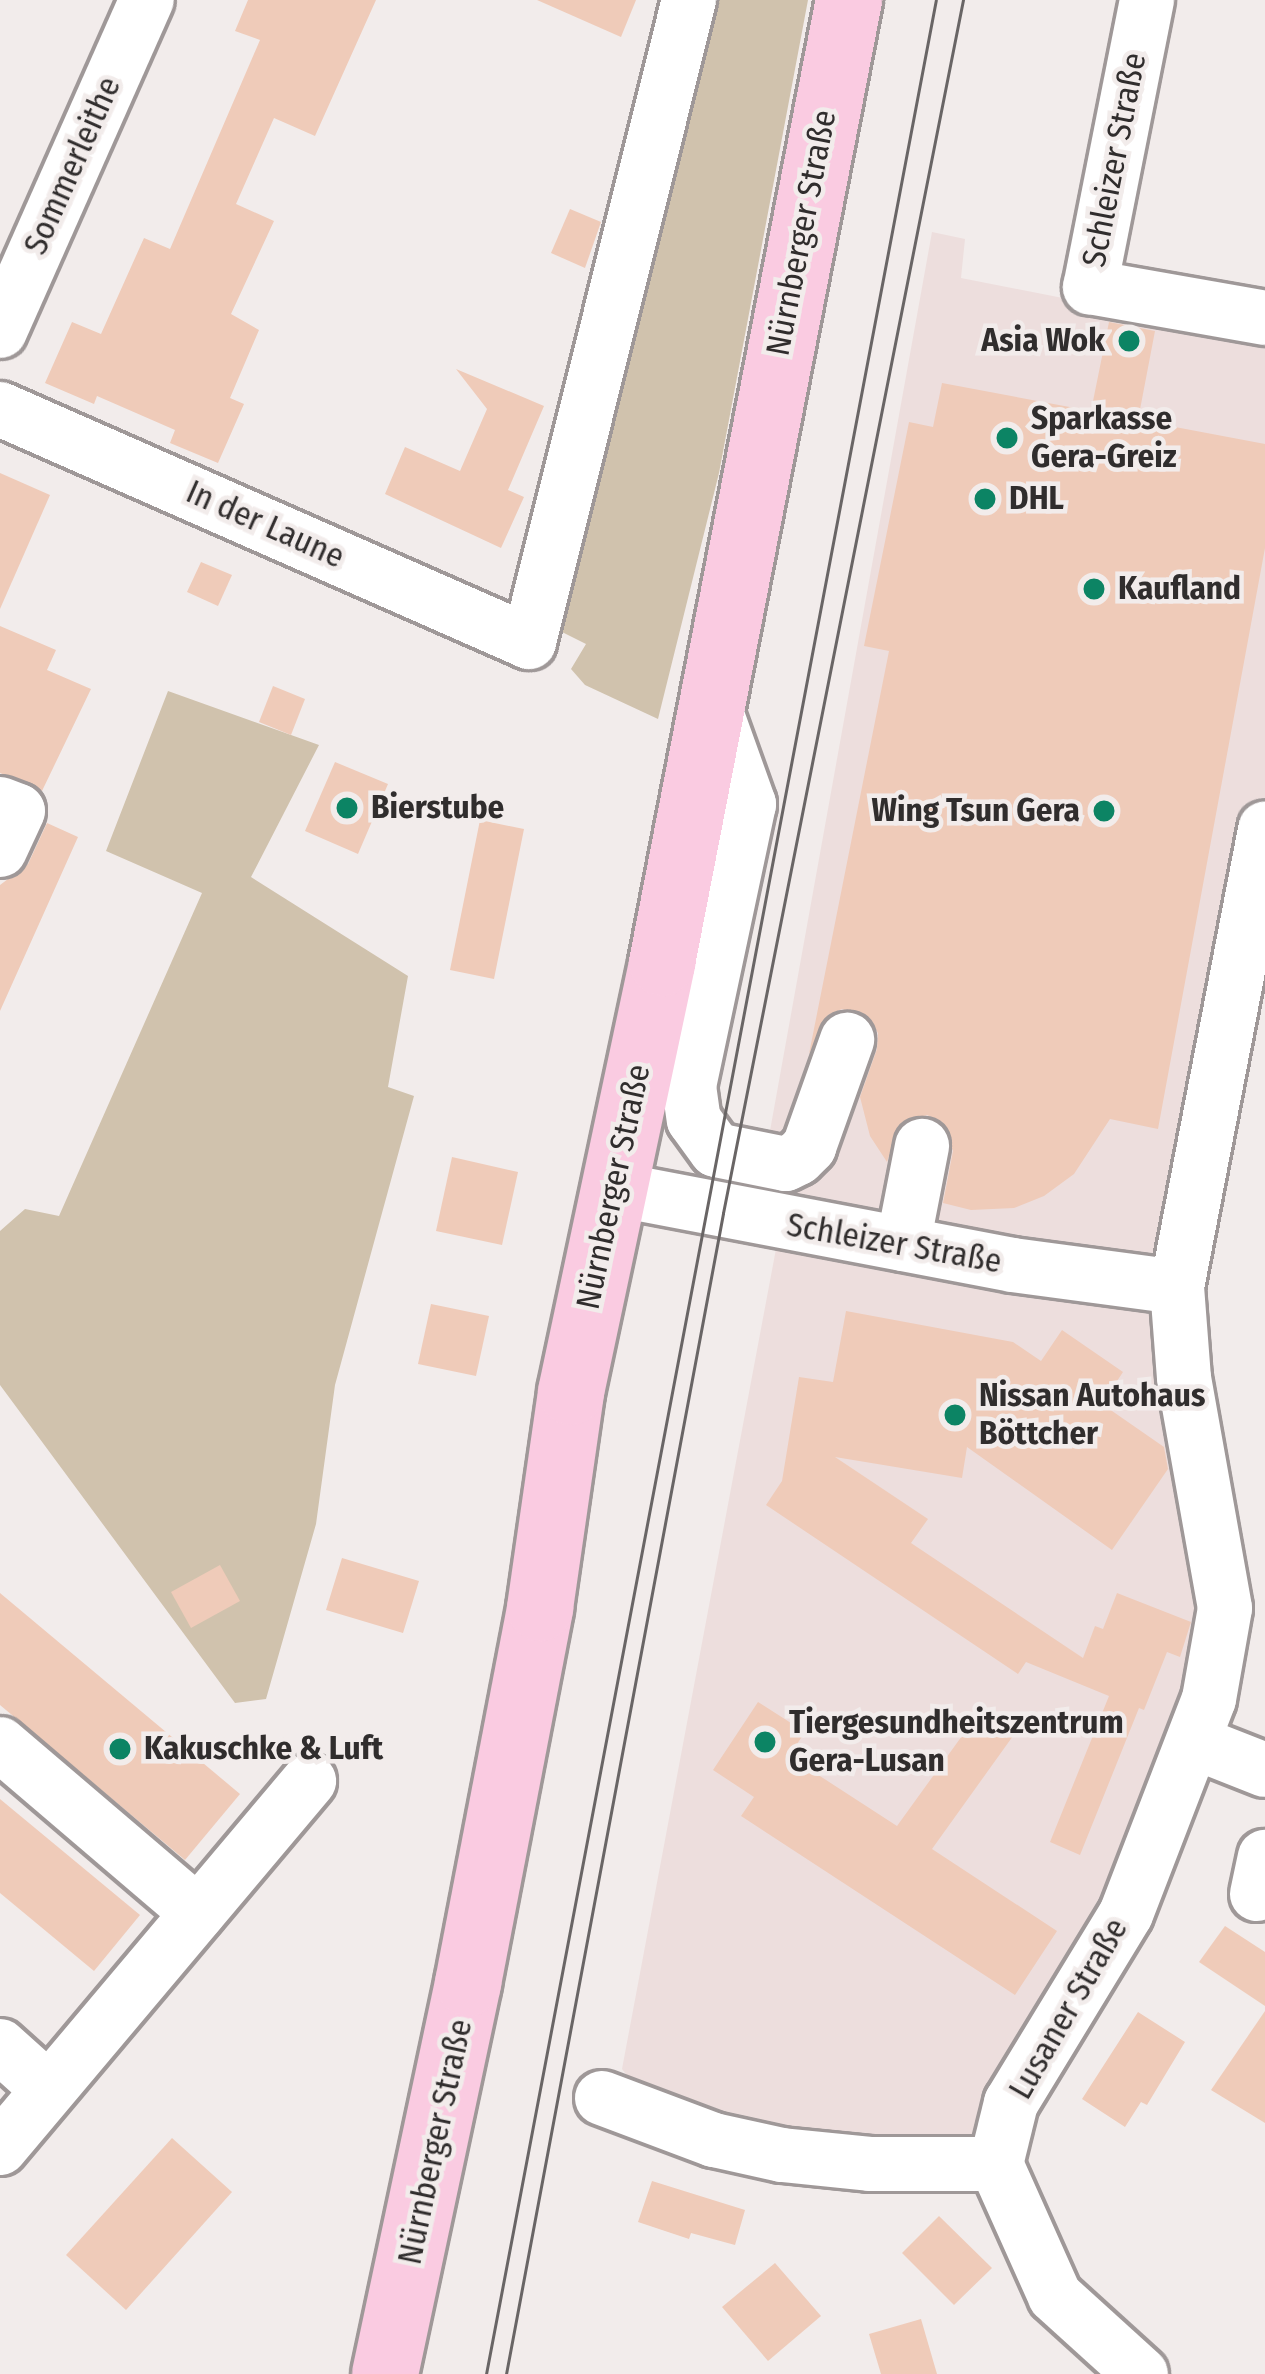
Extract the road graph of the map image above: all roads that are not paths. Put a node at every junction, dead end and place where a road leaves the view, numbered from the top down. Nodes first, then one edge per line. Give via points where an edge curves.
1 (147, 0) edge
2 (689, 0) edge
3 (849, 0) edge
4 (1147, 0) edge
5 (1265, 318) edge
6 (0, 332) edge
7 (0, 409) edge
8 (710, 698) junction
9 (0, 804) edge
10 (1265, 828) edge
11 (0, 850) edge
12 (847, 1040) dead end
13 (922, 1146) dead end
14 (614, 1189) junction
15 (903, 1244) junction
16 (1177, 1287) junction
17 (1245, 1612) edge
18 (1194, 1742) junction
19 (0, 1744) edge
20 (1265, 1771) edge
21 (309, 1780) dead end
22 (199, 1913) junction
23 (0, 2046) edge
24 (48, 2089) junction
25 (602, 2098) dead end
26 (0, 2148) edge
27 (996, 2164) junction
28 (385, 2374) edge
29 (1141, 2374) edge

1 - 6 street, Sommerleithe
2 - 7 street, In der Laune via 530,642
3 - 8 main road, Nürnberger Straße
4 - 5 street, Schleizer Straße via 1090,287
8 - 12 street via 749,803 689,1086 694,1120 716,1150 786,1164 798,1158
8 - 14 main road, Nürnberger Straße
9 - 11 street via 18,811
10 - 16 street
13 - 15 street
14 - 15 street, Schleizer Straße
14 - 28 main road, Nürnberger Straße via 468,1983
15 - 16 street, Schleizer Straße
16 - 17 street via 1184,1378
17 - 18 street, Lusaner Straße
18 - 20 street
18 - 27 street, Lusaner Straße via 1126,1914 1011,2103
19 - 22 street
21 - 22 street
22 - 24 street
23 - 24 street
24 - 26 street
25 - 27 street via 714,2140 782,2155
27 - 29 street via 1055,2296

